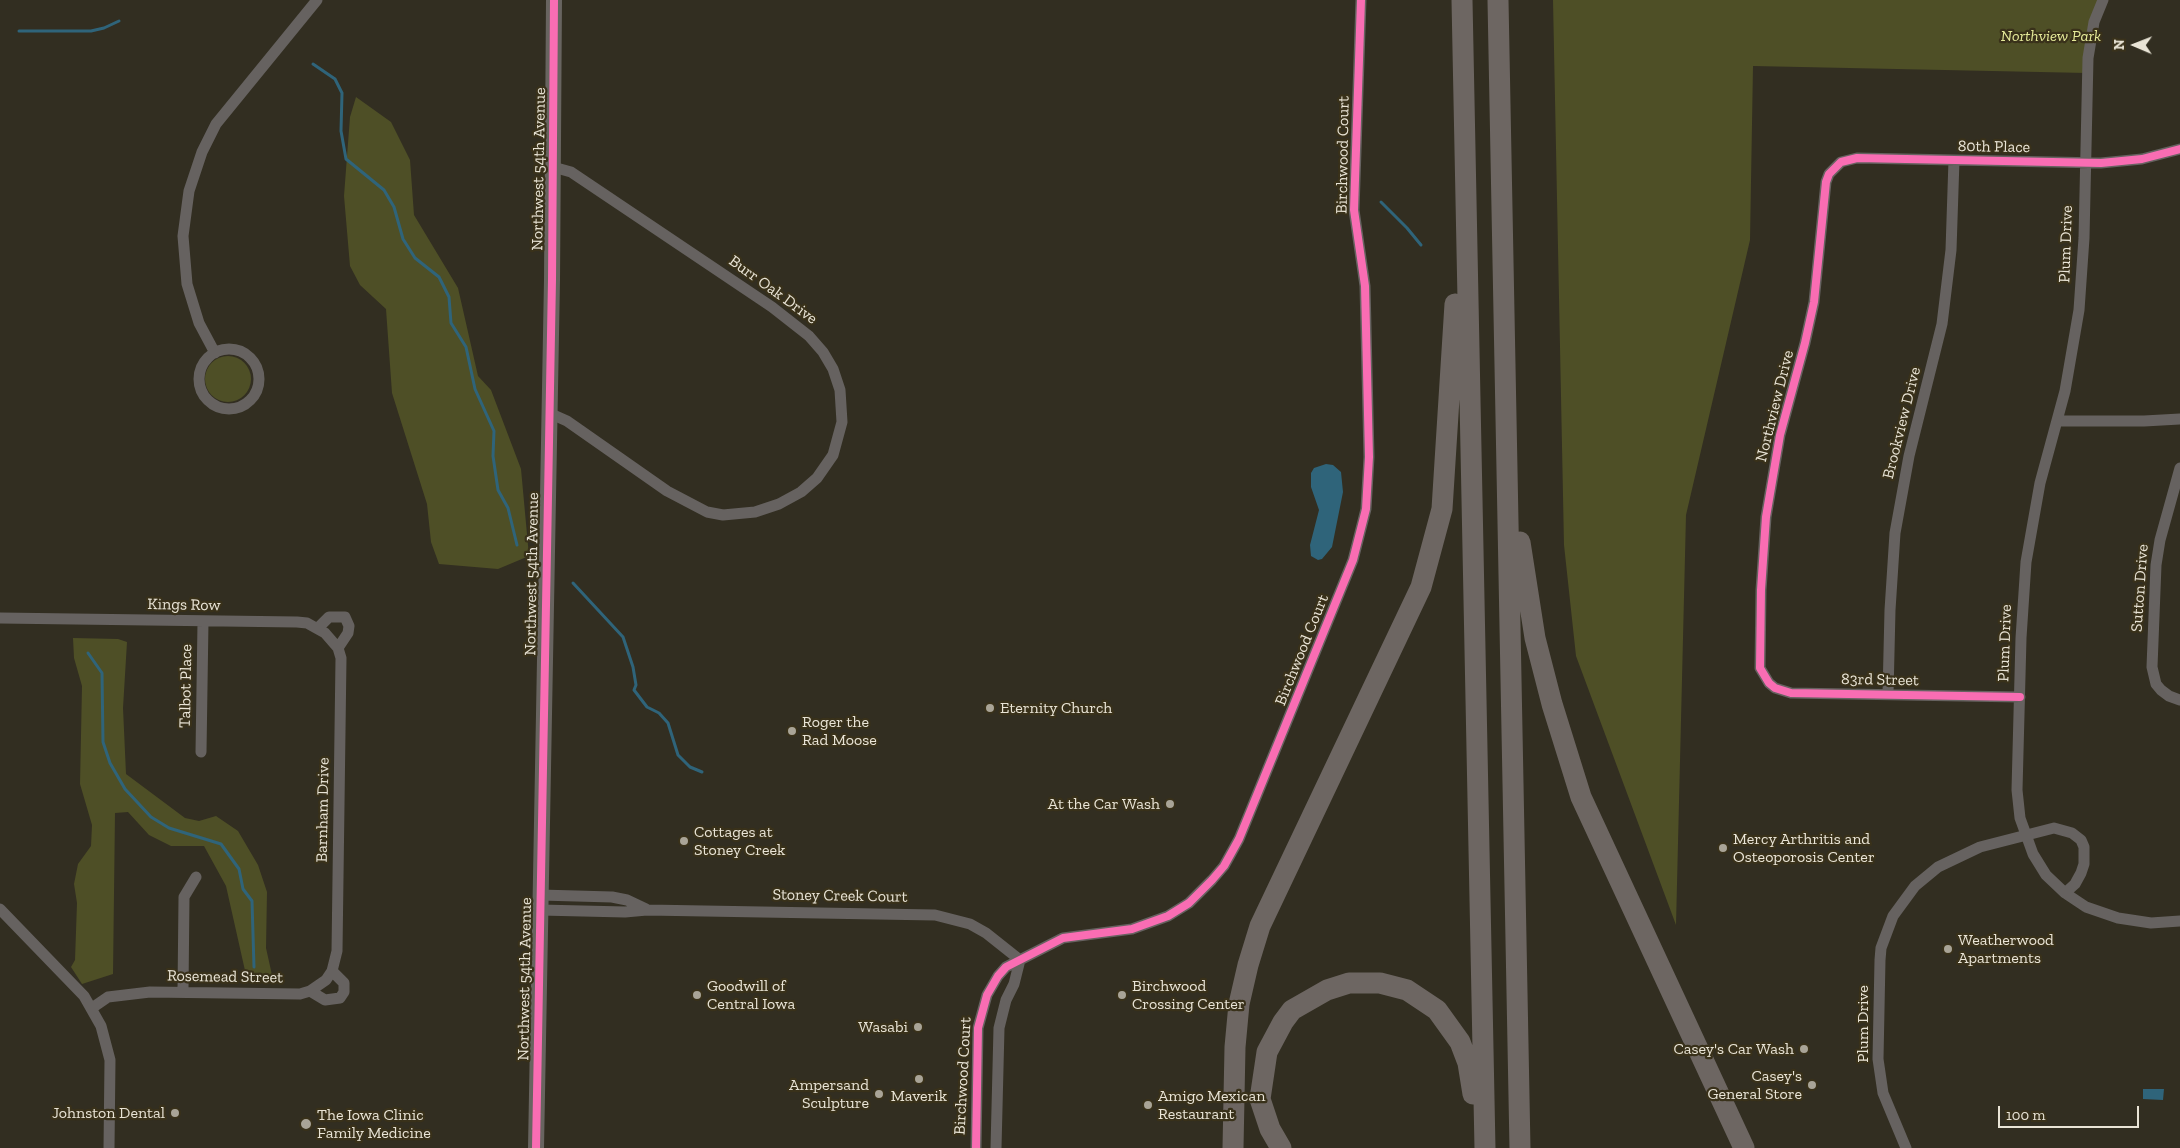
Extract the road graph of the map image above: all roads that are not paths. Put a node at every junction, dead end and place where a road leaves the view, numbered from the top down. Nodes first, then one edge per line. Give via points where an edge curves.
1 (317, 0) edge
2 (554, 0) edge
3 (1361, 0) edge
4 (1462, 0) edge
5 (1498, 0) edge
6 (2103, 0) edge
7 (2180, 149) edge
8 (1465, 160) junction
9 (1954, 160) junction
10 (2085, 162) junction
11 (552, 167) junction
12 (1824, 190) joint
13 (215, 353) junction
14 (549, 412) junction
15 (2180, 419) edge
16 (2057, 421) junction
17 (1507, 460) junction
18 (2180, 468) edge
19 (0, 618) edge
20 (203, 622) junction
21 (318, 628) junction
22 (338, 648) junction
23 (1759, 660) joint
24 (1888, 694) junction
25 (2020, 697) junction
26 (2180, 700) edge
27 (201, 752) dead end
28 (2026, 837) junction
29 (196, 877) dead end
30 (2065, 893) junction
31 (540, 903) junction
32 (0, 909) edge
33 (2180, 921) edge
34 (1020, 960) junction
35 (332, 971) junction
36 (183, 991) junction
37 (310, 991) junction
38 (92, 1008) junction
39 (109, 1148) edge
40 (536, 1148) edge
41 (976, 1148) edge
42 (996, 1148) edge
43 (1233, 1148) edge
44 (1281, 1148) edge
45 (1478, 1148) edge
46 (1485, 1148) edge
47 (1520, 1148) edge
48 (1744, 1148) edge
49 (1906, 1148) edge

1 - 13 street via 216,124 202,152 189,192 183,236 187,284 199,323
2 - 11 street, Northwest 54th Avenue
3 - 34 street, Birchwood Court via 1354,210 1365,286 1369,457 1366,509 1353,560 1224,866 1189,903 1150,924 1112,933 1063,938
4 - 8 highway
5 - 17 highway
6 - 10 street, Plum Drive via 2094,22 2088,55
7 - 10 street, 80th Place via 2135,160
8 - 43 highway via 1442,509 1421,587 1260,926 1239,1004
8 - 46 highway
9 - 10 street, 80th Place
9 - 12 street, 80th Place via 1848,159 1834,167
9 - 24 street, Brookview Drive via 1951,250 1942,324 1909,456 1895,533
10 - 16 street, Plum Drive via 2079,310
11 - 14 street, Northwest 54th Avenue
11 - 14 street, Burr Oak Drive via 571,172 805,332 833,369 842,401 842,422 833,455 817,478 801,492 754,512 723,515 707,512 667,491 567,421
12 - 23 street, Northview Drive via 1814,302 1780,435 1766,517
13 - 13 street via 204,363 199,385 210,403 219,408 237,408 256,391 259,383 256,365 236,350
14 - 31 street, Northwest 54th Avenue
15 - 16 street
16 - 25 street, Plum Drive via 2040,483 2026,562
17 - 47 highway
17 - 48 highway via 1535,638 1581,797
18 - 26 street, Sutton Drive via 2156,565 2152,667 2156,684
19 - 20 street, Kings Row
20 - 21 street, Kings Row via 297,622
20 - 27 street, Talbot Place
21 - 22 street
21 - 22 street via 329,617 345,617 348,633
22 - 35 street, Barnham Drive via 341,668 337,951
23 - 24 street, 83rd Street via 1764,676 1784,692
24 - 25 street, 83rd Street
25 - 28 street, Plum Drive via 2017,790
28 - 30 street via 2046,875
28 - 30 street via 2054,828 2072,832 2081,840 2084,864 2075,884
28 - 49 street, Plum Drive via 1966,852 1938,867 1901,902 1889,924 1880,960 1878,1059 1884,1093
29 - 36 street via 184,897
30 - 33 street via 2086,907 2118,918 2151,923
31 - 34 street, Stoney Creek Court via 612,898 627,900 647,910 935,915 986,933
31 - 40 street, Northwest 54th Avenue
32 - 38 street
34 - 41 street, Birchwood Court via 1006,967 998,976 980,1019
34 - 42 street, Birchwood Court via 999,1028
35 - 37 street via 326,980
35 - 37 street via 344,983 340,998 325,1000
36 - 37 street, Rosemead Street via 294,994
36 - 38 street, Rosemead Street via 121,994 101,1000
38 - 39 street via 101,1026 110,1060
44 - 45 highway via 1270,1129 1260,1099 1267,1052 1292,1010 1307,999 1349,983 1364,982 1407,990 1423,999 1437,1010 1460,1042 1471,1079

